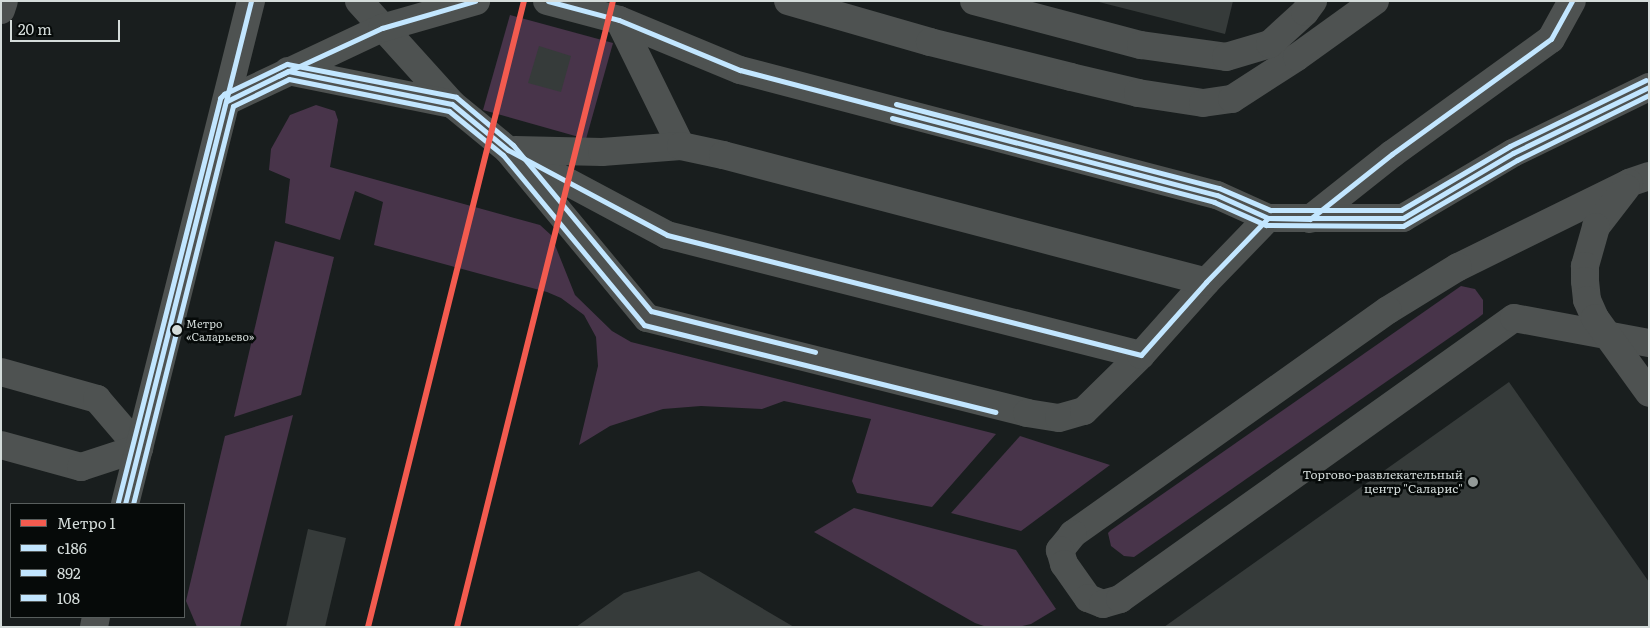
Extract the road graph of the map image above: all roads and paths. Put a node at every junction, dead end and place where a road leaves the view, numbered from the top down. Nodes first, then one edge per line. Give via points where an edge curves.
1 (4, 1) edge
2 (251, 1) edge
3 (359, 1) edge
4 (476, 1) edge
5 (547, 1) edge
6 (788, 1) edge
7 (974, 1) edge
8 (1313, 1) edge
9 (1375, 1) edge
10 (1572, 1) edge
11 (1, 10) edge
12 (618, 20) junction
13 (382, 28) junction
14 (288, 71) junction
15 (1649, 87) edge
16 (227, 101) junction
17 (452, 104) junction
18 (681, 146) junction
19 (508, 150) junction
20 (1639, 180) edge
21 (1268, 218) junction
22 (1310, 219) junction
23 (1206, 282) junction
24 (1608, 336) junction
25 (1649, 343) edge
26 (1142, 354) junction
27 (1, 372) edge
28 (1649, 393) edge
29 (1, 445) edge
30 (139, 448) junction
31 (125, 503) edge

1 - 11 street
2 - 16 street
3 - 13 street
4 - 13 street
5 - 12 street
6 - 9 street via 930,42 1071,77 1138,93 1203,103 1232,99 1297,58
7 - 8 street via 1141,45 1226,57 1270,44
10 - 22 street via 1551,39 1392,154
12 - 18 street
12 - 21 street via 740,70 1217,195
13 - 14 street
13 - 17 street
14 - 16 street
14 - 17 street
15 - 22 street via 1512,153 1403,218
16 - 30 street
17 - 19 street
18 - 19 street via 602,152
18 - 23 street
19 - 26 street via 667,235
19 - 26 street via 647,318 1027,413 1059,418 1084,411
20 - 24 street via 1596,226 1585,266 1587,300
20 - 24 street via 1458,266 1388,310 1073,534 1060,550 1064,564 1088,598 1103,604 1120,598 1514,318
21 - 22 street
21 - 23 street
23 - 26 street
24 - 25 street
24 - 28 street
27 - 30 street via 97,399
29 - 30 street via 80,467
30 - 31 street

